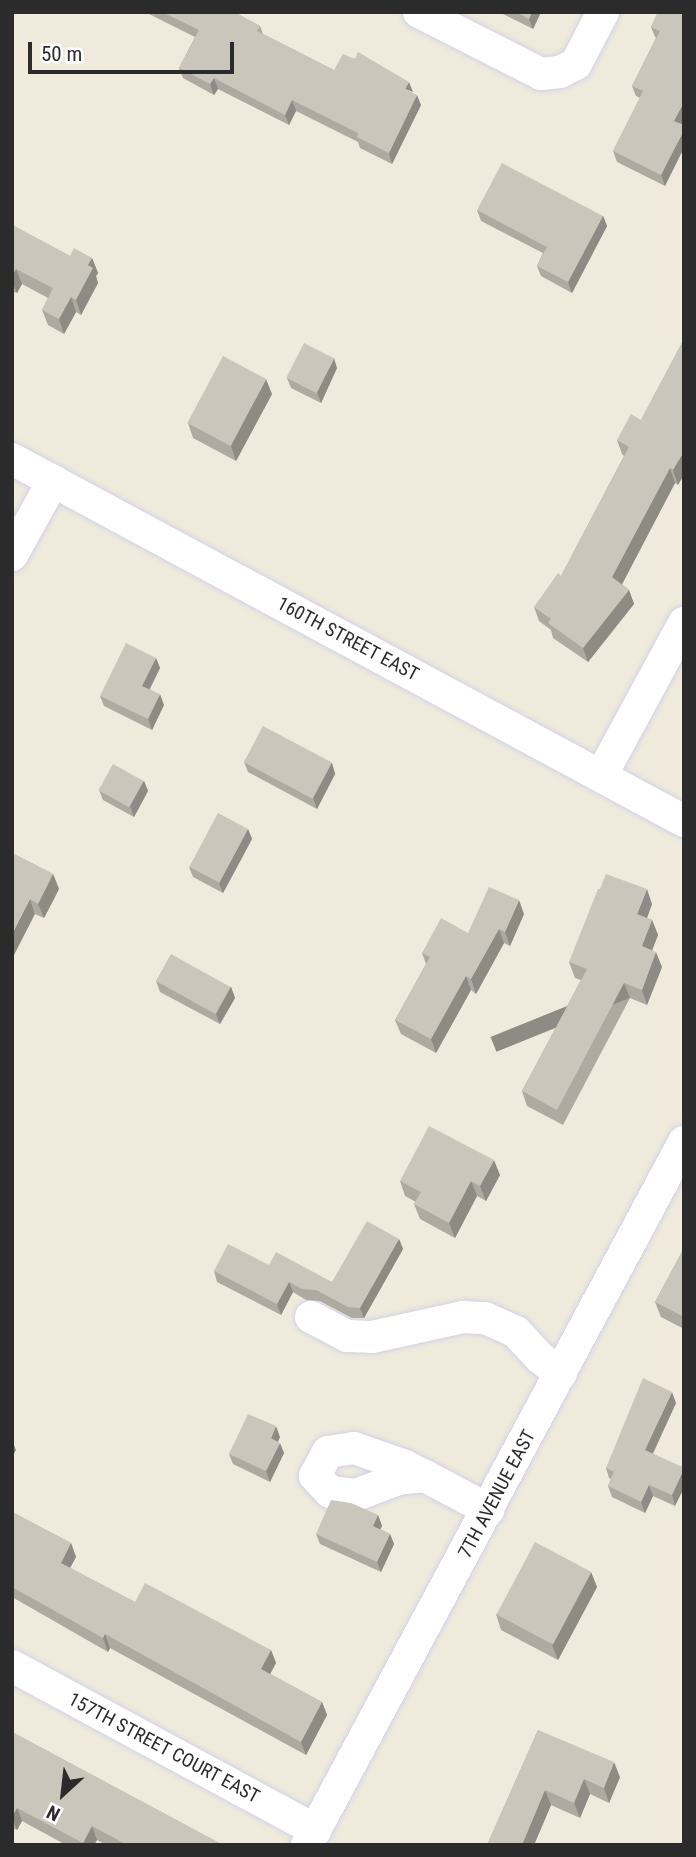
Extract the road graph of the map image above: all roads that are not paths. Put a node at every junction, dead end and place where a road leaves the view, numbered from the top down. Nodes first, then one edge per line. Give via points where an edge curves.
1 (419, 12) edge
2 (603, 12) edge
3 (12, 459) edge
4 (53, 481) junction
5 (12, 555) edge
6 (684, 623) edge
7 (601, 775) junction
8 (684, 821) edge
9 (684, 1142) edge
10 (311, 1317) dead end
11 (561, 1373) junction
12 (425, 1476) dead end
13 (489, 1510) junction
14 (12, 1666) edge
15 (311, 1841) edge

1 - 2 street via 541,74 576,64
3 - 4 street, 160TH STREET EAST
4 - 5 street
4 - 7 street, 160TH STREET EAST
6 - 7 street
7 - 8 street, 160TH STREET EAST
9 - 11 street, 7TH AVENUE EAST
10 - 11 street via 347,1336 372,1337 463,1317 485,1318 516,1332
11 - 13 street, 7TH AVENUE EAST
12 - 13 street
13 - 15 street, 7TH AVENUE EAST
14 - 15 street, 157TH STREET COURT EAST

